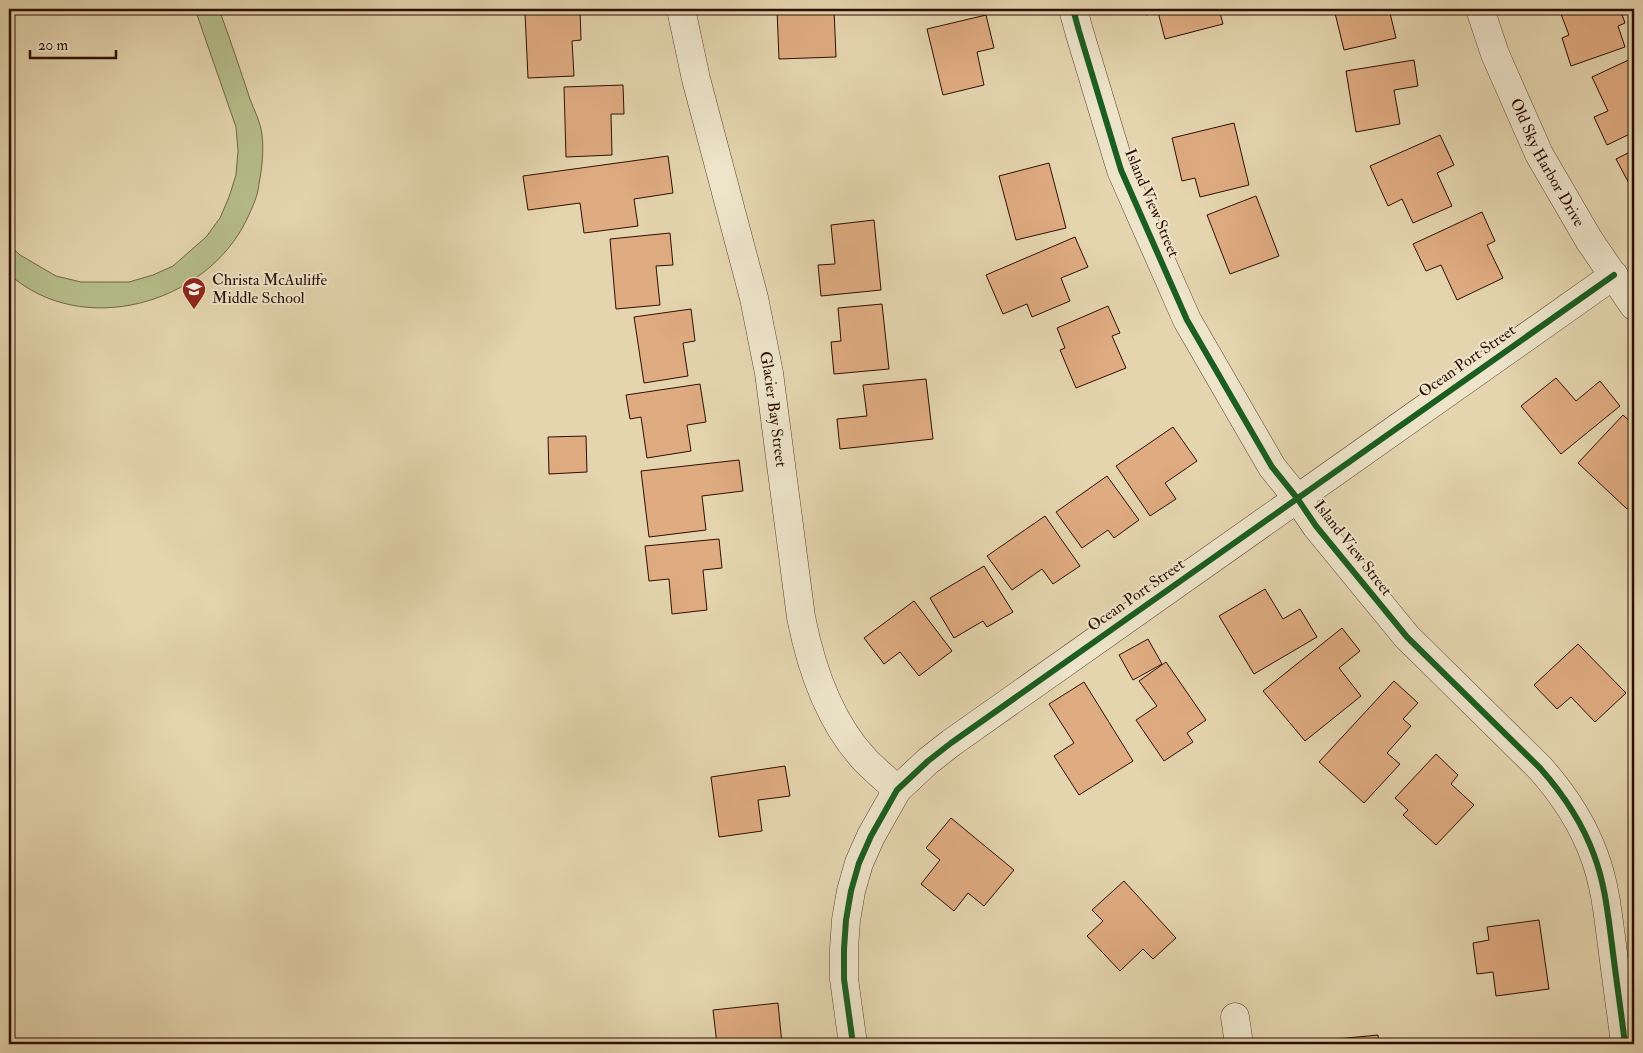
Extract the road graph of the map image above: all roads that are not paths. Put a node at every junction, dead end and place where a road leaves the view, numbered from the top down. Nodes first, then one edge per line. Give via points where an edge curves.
1 (681, 9) edge
2 (1073, 9) edge
3 (1480, 9) edge
4 (1614, 275) junction
5 (1634, 306) edge
6 (1297, 498) junction
7 (897, 790) junction
8 (1235, 1017) dead end
9 (853, 1044) edge
10 (1239, 1044) edge
11 (1625, 1044) edge

1 - 7 street, Glacier Bay Street via 696,79 754,298 769,373 800,617 807,649 818,680 848,739
2 - 6 street, Island View Street via 1121,170 1187,320 1272,467
3 - 4 street, Old Sky Harbor Drive via 1495,54 1538,154 1589,240
4 - 5 street, Old Sky Harbor Drive
4 - 6 street, Ocean Port Street
6 - 7 street, Ocean Port Street via 951,743
6 - 11 street, Island View Street via 1407,637 1540,768 1572,809 1602,880
7 - 9 street, Ocean Port Street via 871,836 851,891 846,920 844,979
8 - 10 street

